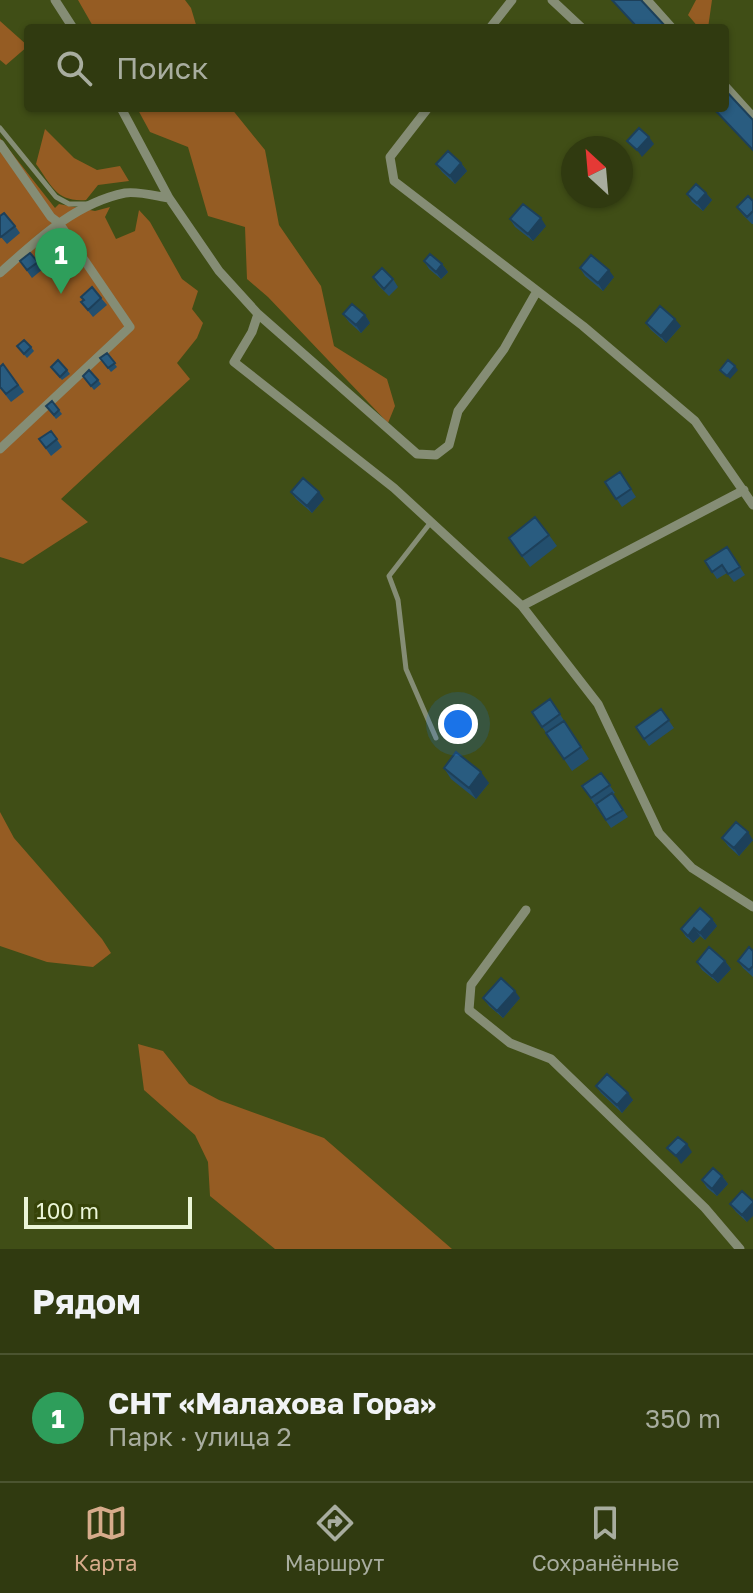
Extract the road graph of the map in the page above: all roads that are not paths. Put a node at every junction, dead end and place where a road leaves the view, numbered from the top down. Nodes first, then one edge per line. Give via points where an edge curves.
1 (55, 0) edge
2 (512, 0) edge
3 (552, 0) edge
4 (647, 0) edge
5 (70, 24) edge
6 (493, 24) edge
7 (578, 24) edge
8 (668, 24) edge
9 (729, 90) edge
10 (123, 112) edge
11 (425, 112) edge
12 (753, 117) edge
13 (0, 128) edge
14 (0, 144) edge
15 (169, 198) junction
16 (94, 204) junction
17 (56, 225) junction
18 (0, 273) edge
19 (537, 291) junction
20 (258, 314) junction
21 (0, 449) edge
22 (744, 490) junction
23 (753, 505) edge
24 (432, 521) junction
25 (522, 606) junction
26 (436, 738) dead end
27 (753, 907) edge
28 (526, 910) dead end
29 (740, 1249) edge

1 - 5 street
2 - 6 street
3 - 7 street
4 - 8 street
9 - 12 street
10 - 15 street
11 - 19 street via 390,157 394,181
13 - 16 lane via 56,197 69,204
14 - 17 street
15 - 16 street via 128,192
15 - 20 street via 219,271
16 - 17 street
17 - 18 street
17 - 21 street via 130,327
19 - 20 street via 504,349 458,411 449,445 436,455 417,454
19 - 22 street via 695,421
20 - 24 street via 234,362
22 - 23 street
22 - 25 street
24 - 25 street
24 - 26 lane via 389,576 398,600 406,669
25 - 27 street via 598,704 659,833 692,868
28 - 29 street via 471,985 469,1010 510,1043 551,1059 705,1208

